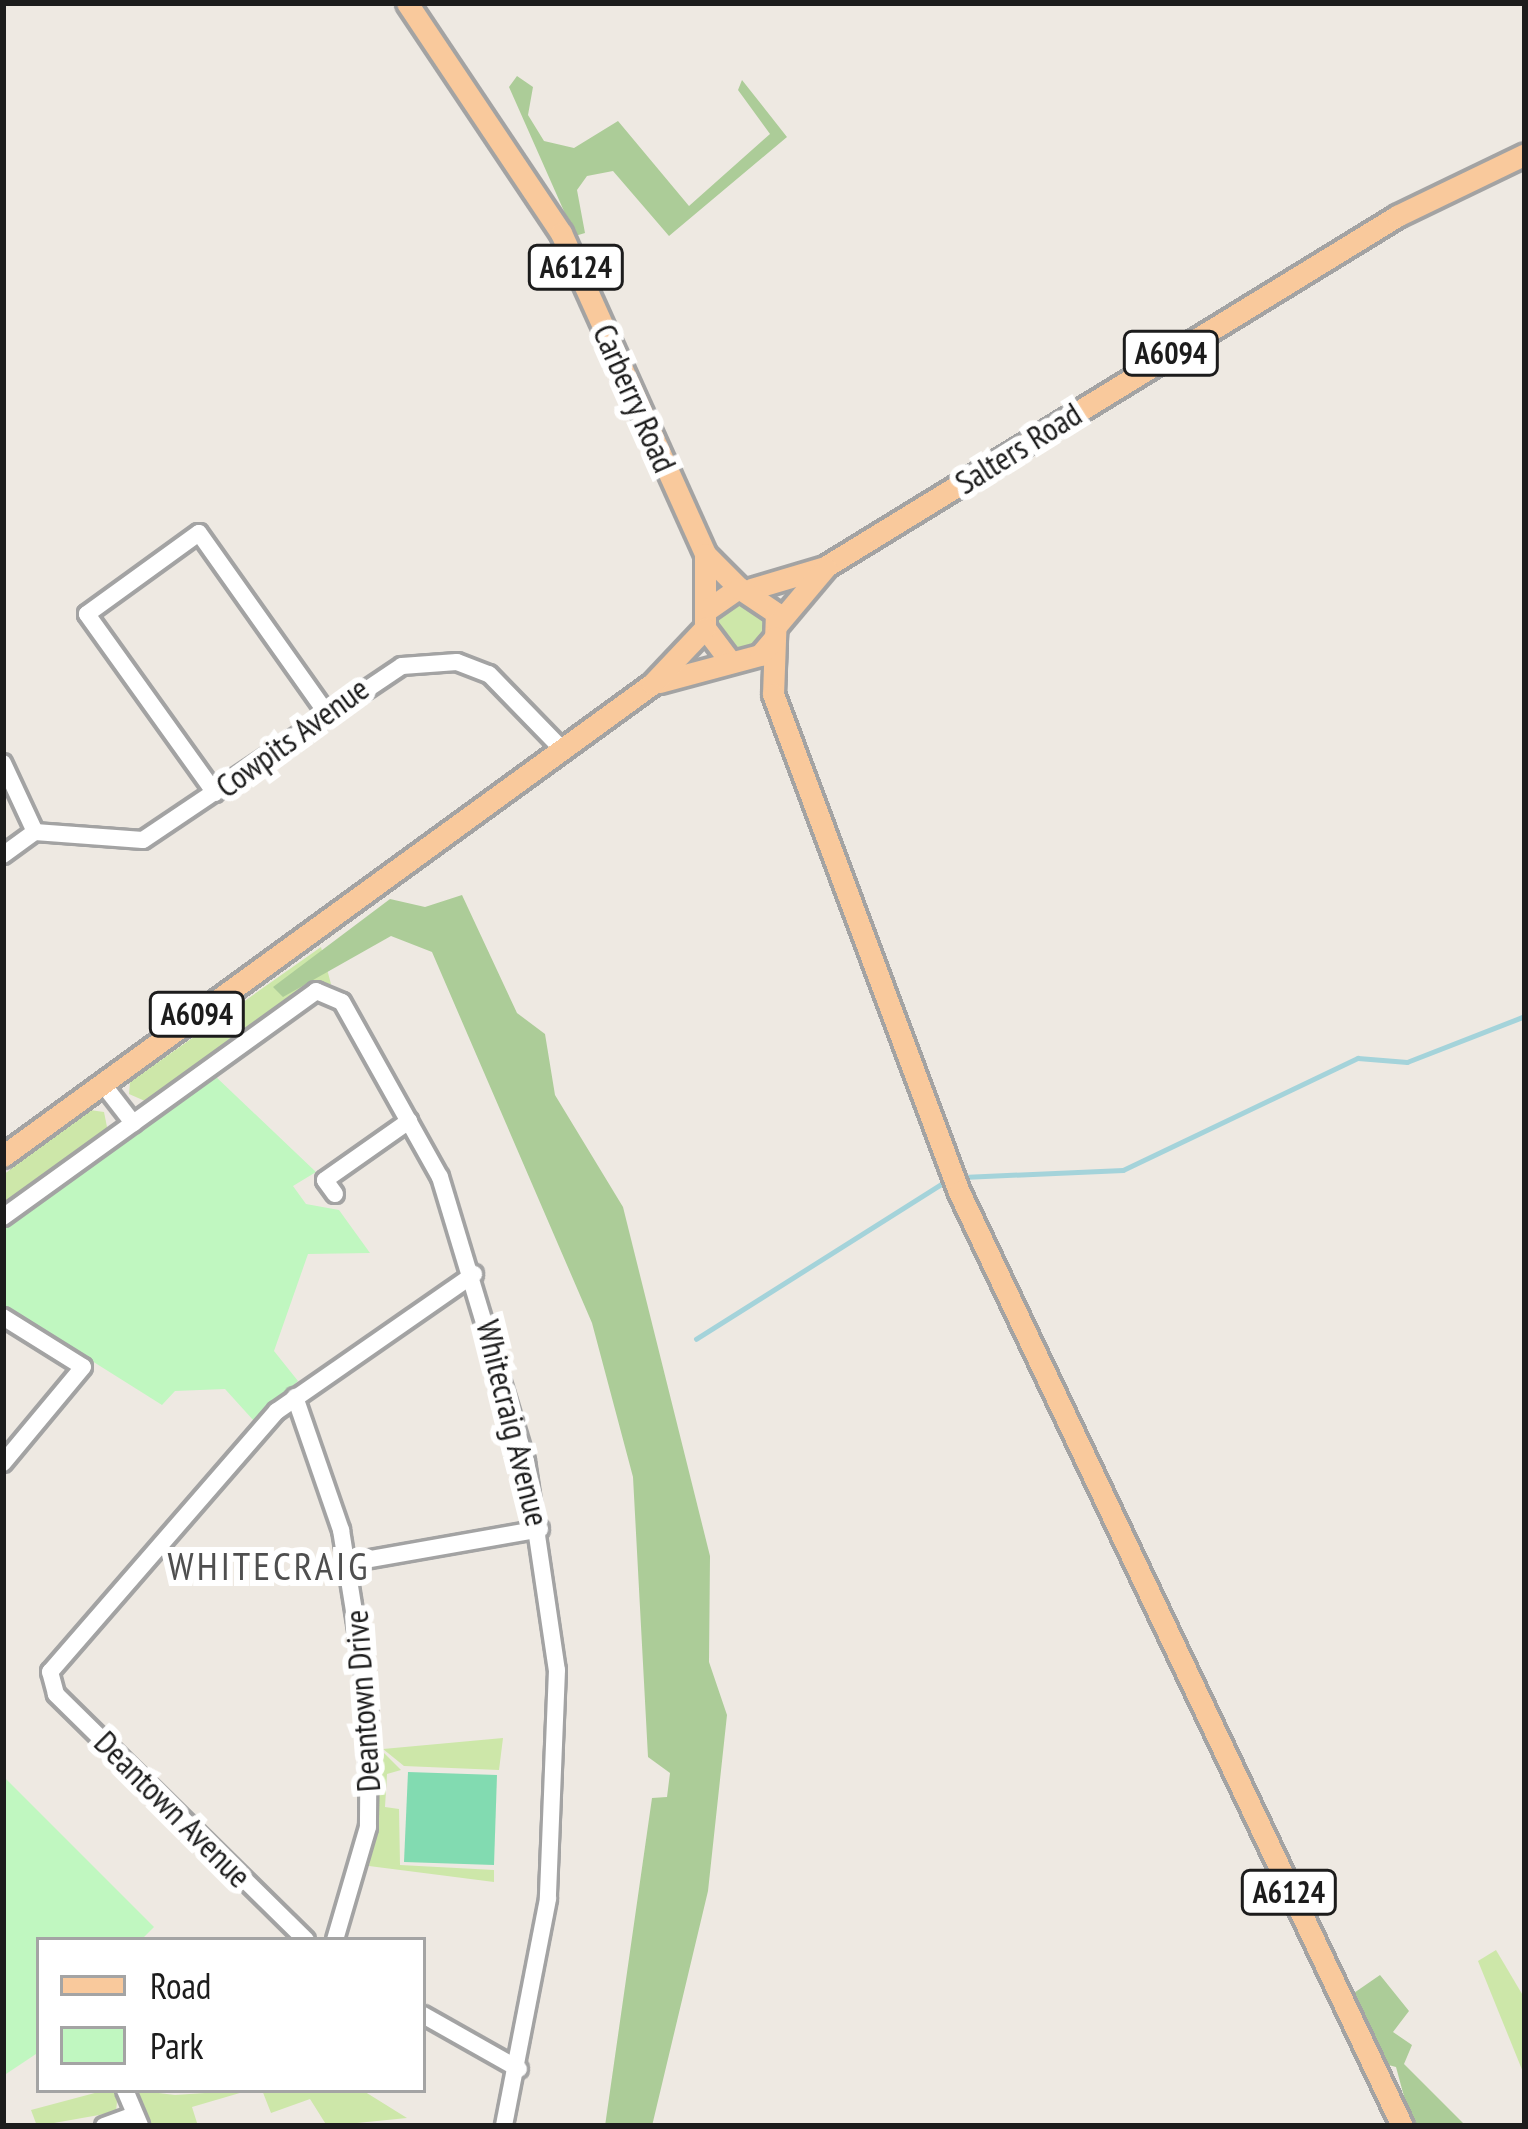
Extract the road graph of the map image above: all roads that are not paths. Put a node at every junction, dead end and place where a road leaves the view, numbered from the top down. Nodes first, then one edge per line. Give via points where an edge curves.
1 (406, 3) edge
2 (1525, 154) edge
3 (705, 554) junction
4 (825, 567) junction
5 (745, 588) junction
6 (706, 619) junction
7 (776, 631) junction
8 (732, 658) junction
9 (652, 685) junction
10 (773, 694) junction
11 (326, 711) junction
12 (563, 750) junction
13 (3, 763) edge
14 (214, 793) junction
15 (34, 832) junction
16 (3, 855) edge
17 (102, 1083) junction
18 (409, 1121) junction
19 (133, 1123) junction
20 (3, 1156) edge
21 (335, 1194) dead end
22 (3, 1217) edge
23 (474, 1274) junction
24 (3, 1317) edge
25 (295, 1396) junction
26 (3, 1463) edge
27 (540, 1529) junction
28 (348, 1563) junction
29 (304, 1937) edge
30 (336, 1937) edge
31 (426, 2017) edge
32 (519, 2068) junction
33 (137, 2120) edge
34 (104, 2126) edge
35 (504, 2126) edge
36 (1402, 2126) edge

1 - 3 main road, Carberry Road / A6124 via 561,233
2 - 4 main road, Salters Road / A6094 via 1396,216
3 - 5 main road, Carberry Road / A6124
3 - 6 main road, Carberry Road / A6124
4 - 5 main road, Salters Road / A6094
4 - 7 main road, Salters Road / A6094
5 - 6 main road, Salters Road
5 - 7 main road, Carberry Road
6 - 8 main road
6 - 9 main road, A6094
7 - 8 main road, Salters Road
7 - 10 main road, A6124
8 - 9 main road, A6094
8 - 10 main road, A6124
9 - 12 main road, A6094
10 - 36 main road, A6124 via 959,1192
11 - 12 street, Cowpits Avenue via 402,666 457,662 515,690
11 - 14 street, Cowpits Avenue
11 - 14 street via 199,533 87,614
12 - 17 main road, A6094
13 - 15 street
14 - 15 street, Cowpits Avenue via 143,840
15 - 16 street
17 - 19 street
17 - 20 main road, A6094
18 - 19 street, Whitecraig Avenue via 342,1002 316,991
18 - 21 street via 325,1180
18 - 23 street, Whitecraig Avenue
19 - 22 street
23 - 25 street
23 - 27 street, Whitecraig Avenue
24 - 26 street via 83,1367
25 - 28 street, Deantown Drive via 314,1428
25 - 29 street, Deantown Avenue via 50,1672 56,1694
27 - 28 street
27 - 32 street, Whitecraig Avenue via 557,1798
28 - 30 street, Deantown Drive via 371,1796
31 - 32 street
32 - 35 street, Whitecraig Avenue
33 - 34 street

